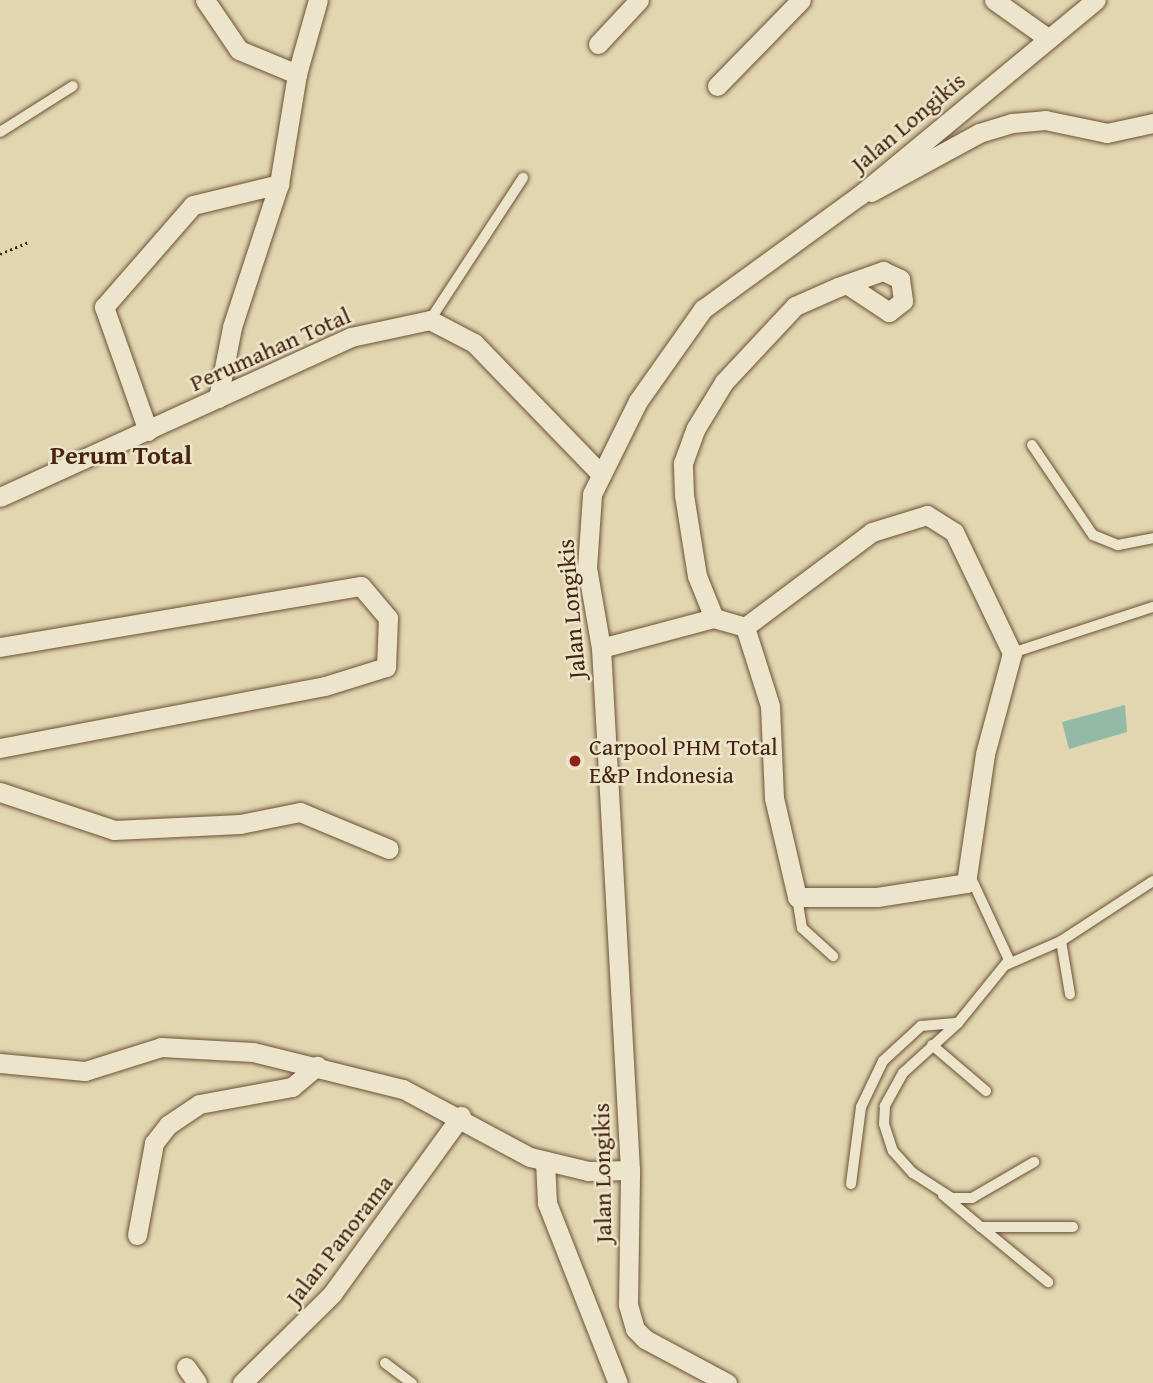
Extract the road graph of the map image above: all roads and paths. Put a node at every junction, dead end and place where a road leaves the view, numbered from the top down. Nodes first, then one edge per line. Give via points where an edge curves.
1 (205, 0) edge
2 (318, 0) edge
3 (639, 0) edge
4 (802, 0) edge
5 (994, 0) edge
6 (1096, 0) edge
7 (1046, 37) junction
8 (598, 44) dead end
9 (297, 74) junction
10 (73, 86) dead end
11 (717, 86) dead end
12 (1153, 123) edge
13 (0, 132) edge
14 (523, 178) dead end
15 (279, 184) junction
16 (859, 195) junction
17 (28, 242) dead end
18 (0, 254) edge
19 (848, 285) dead end
20 (430, 320) junction
21 (218, 398) junction
22 (148, 430) junction
23 (1032, 445) dead end
24 (600, 474) junction
25 (0, 497) edge
26 (1153, 538) edge
27 (1153, 607) edge
28 (714, 618) junction
29 (745, 628) junction
30 (0, 647) edge
31 (601, 648) junction
32 (1012, 653) junction
33 (0, 748) edge
34 (0, 792) edge
35 (389, 849) dead end
36 (971, 878) junction
37 (1153, 881) edge
38 (797, 897) junction
39 (1061, 941) junction
40 (833, 956) dead end
41 (1006, 965) junction
42 (1070, 994) dead end
43 (958, 1023) junction
44 (932, 1045) junction
45 (0, 1063) edge
46 (317, 1066) junction
47 (986, 1091) dead end
48 (461, 1116) junction
49 (545, 1161) junction
50 (1034, 1162) dead end
51 (630, 1170) junction
52 (851, 1184) dead end
53 (942, 1194) junction
54 (981, 1227) junction
55 (1073, 1227) dead end
56 (137, 1235) dead end
57 (1048, 1282) dead end
58 (385, 1363) dead end
59 (242, 1383) edge
60 (412, 1383) edge
61 (618, 1383) edge
62 (727, 1383) edge

1 - 9 street via 239,50
2 - 9 street
3 - 8 street
4 - 11 street
5 - 7 street
6 - 7 street, Jalan Longikis
7 - 16 street, Jalan Longikis
9 - 15 street
10 - 13 lane
12 - 16 street via 1107,133 1045,120 1012,123 979,133 888,187
14 - 20 lane
15 - 21 street via 232,327
15 - 22 street via 193,205 104,307
16 - 24 street, Jalan Longikis via 703,309 638,401
17 - 18 path
19 - 28 street via 795,306 769,329 696,428 683,463 684,495 697,576
20 - 21 street, Perumahan Total via 351,337
20 - 24 street via 474,344
21 - 22 street, Perumahan Total
22 - 25 street, Perumahan Total
23 - 26 lane via 1093,535 1118,545
24 - 31 street, Jalan Longikis via 588,516 587,568
27 - 32 lane
28 - 29 street
28 - 31 street
29 - 32 street via 872,532 927,515 954,532
29 - 38 street via 770,706 774,798
30 - 33 street via 361,586 388,618 386,667 325,686
31 - 51 street, Jalan Longikis
32 - 36 street via 985,754
34 - 35 street via 114,830 240,824 300,811
36 - 38 street via 916,893
36 - 41 lane via 999,930
37 - 39 lane
38 - 40 lane via 802,929
39 - 41 lane
39 - 42 lane
41 - 43 lane
43 - 44 lane
43 - 52 lane via 921,1026 883,1061 861,1107
44 - 47 lane
44 - 53 lane via 892,1091 884,1124 893,1151
45 - 46 street via 85,1071 181,1045
46 - 48 street via 403,1089
46 - 56 street via 292,1087 199,1104 168,1125 154,1143
48 - 49 street via 509,1147
48 - 59 street, Jalan Panorama via 332,1294
49 - 51 street via 588,1171
49 - 61 street via 547,1203
50 - 53 lane via 972,1198
51 - 62 street, Jalan Longikis via 628,1304 635,1329 680,1362
53 - 54 lane
54 - 55 lane
54 - 57 lane
58 - 60 lane

